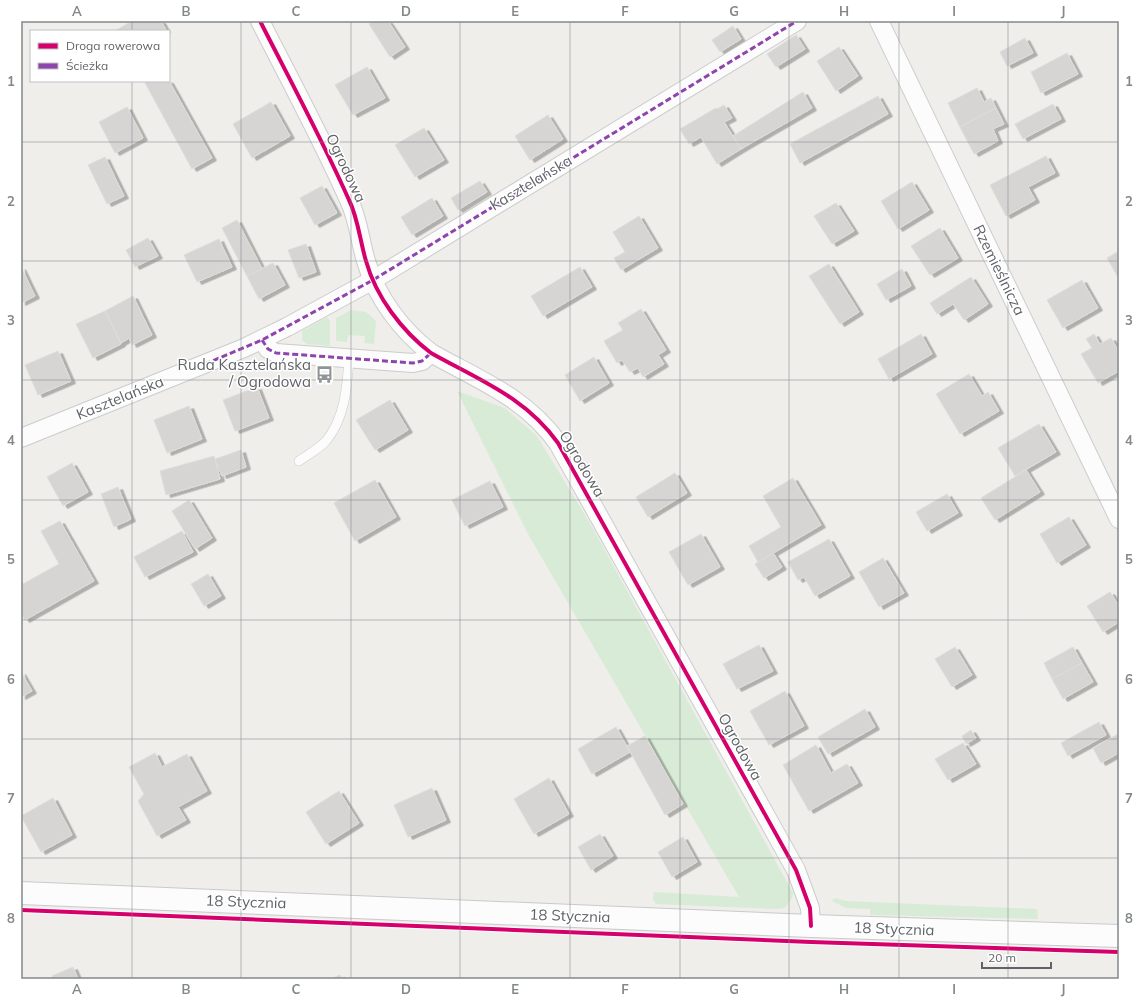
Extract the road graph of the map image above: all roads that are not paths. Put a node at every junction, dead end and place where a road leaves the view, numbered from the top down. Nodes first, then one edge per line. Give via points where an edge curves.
1 (260, 21) edge
2 (797, 21) edge
3 (879, 21) edge
4 (373, 280) junction
5 (262, 340) junction
6 (431, 353) junction
7 (349, 359) junction
8 (21, 438) edge
9 (299, 461) dead end
10 (1119, 518) edge
11 (21, 893) edge
12 (811, 926) junction
13 (1119, 936) edge

1 - 4 street, Ogrodowa via 350,201
2 - 4 street, Kasztelańska
3 - 10 street, Rzemieślnicza
4 - 5 street, Kasztelańska
4 - 6 street, Ogrodowa via 384,301 404,327
5 - 7 street via 268,349 276,353
5 - 8 street, Kasztelańska
6 - 7 street via 422,361 413,363
6 - 12 street, Ogrodowa via 506,393 533,414 558,443 796,870 810,908
7 - 9 lane via 347,388 337,425 325,442
11 - 12 main road, 18 Stycznia
12 - 13 main road, 18 Stycznia

